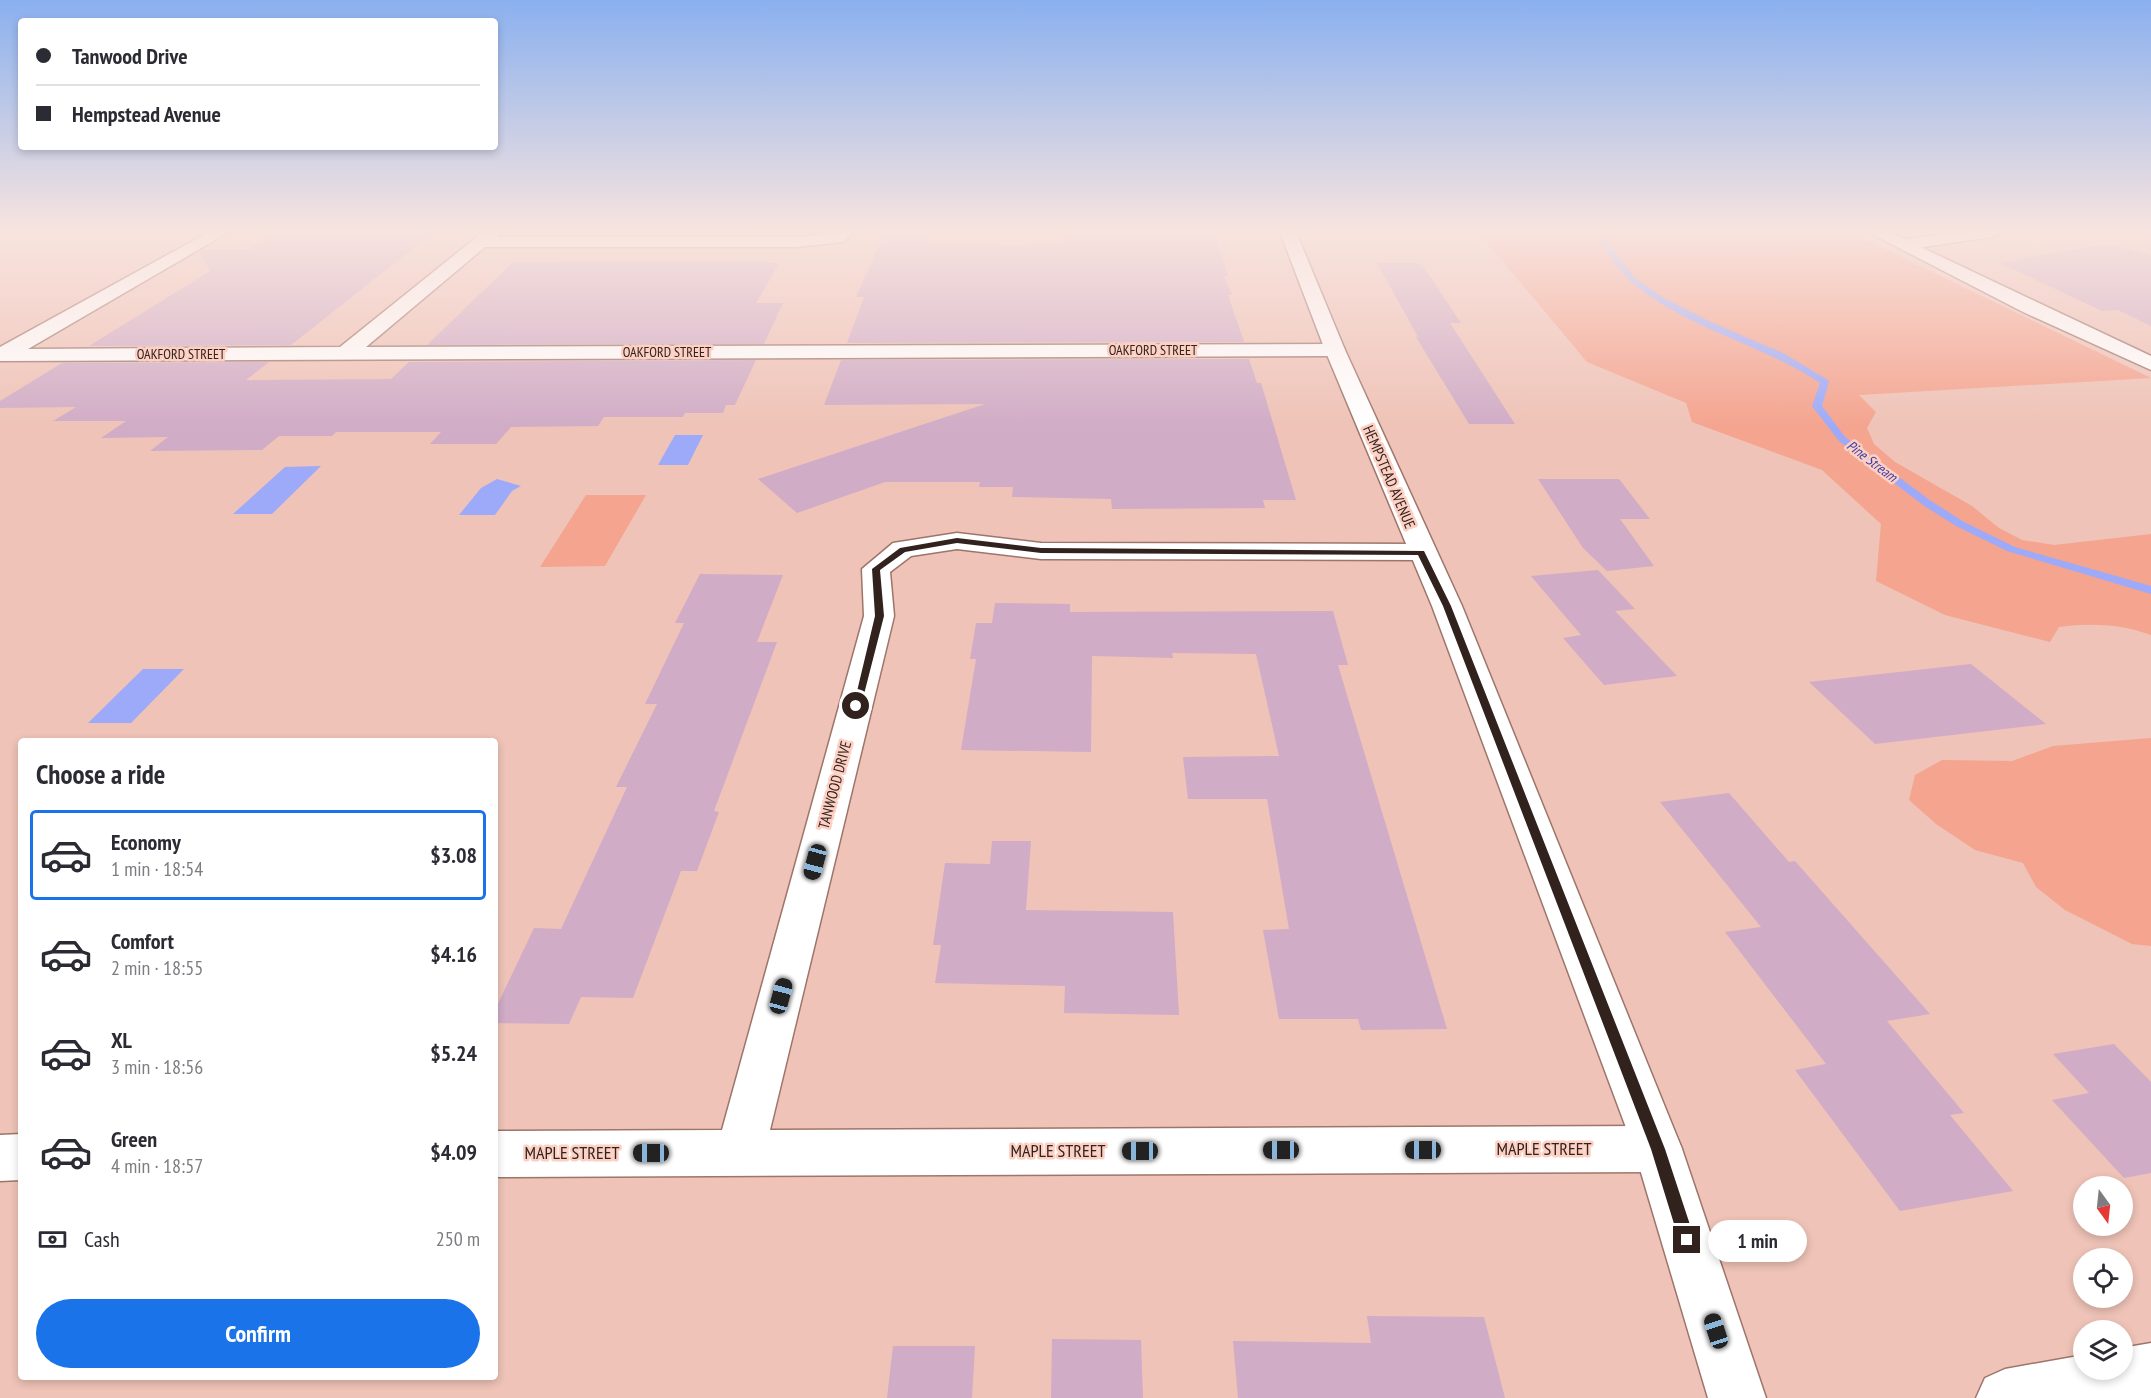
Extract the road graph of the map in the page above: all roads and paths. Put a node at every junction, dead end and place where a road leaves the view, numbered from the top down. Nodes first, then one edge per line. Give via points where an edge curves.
1 (104, 297) edge
2 (414, 297) edge
3 (1314, 297) edge
4 (2014, 297) edge
5 (1335, 350) junction
6 (345, 354) junction
7 (1, 355) edge
8 (2149, 361) edge
9 (1421, 552) junction
10 (1658, 1149) junction
11 (740, 1152) junction
12 (498, 1154) edge
13 (18, 1157) edge
14 (0, 1158) edge
15 (2151, 1371) edge
16 (1737, 1398) edge
17 (2005, 1398) edge

1 - 7 street
2 - 6 street
3 - 5 street, HEMPSTEAD AVENUE
4 - 8 street
5 - 6 street, OAKFORD STREET
5 - 9 street, HEMPSTEAD AVENUE
6 - 7 street, OAKFORD STREET
9 - 10 street, HEMPSTEAD AVENUE via 1447,606
9 - 11 street, TANWOOD DRIVE via 1041,551 957,541 903,549 876,569 879,616
10 - 11 street, MAPLE STREET
10 - 16 street, HEMPSTEAD AVENUE
11 - 12 street, MAPLE STREET
13 - 14 street
15 - 17 street

